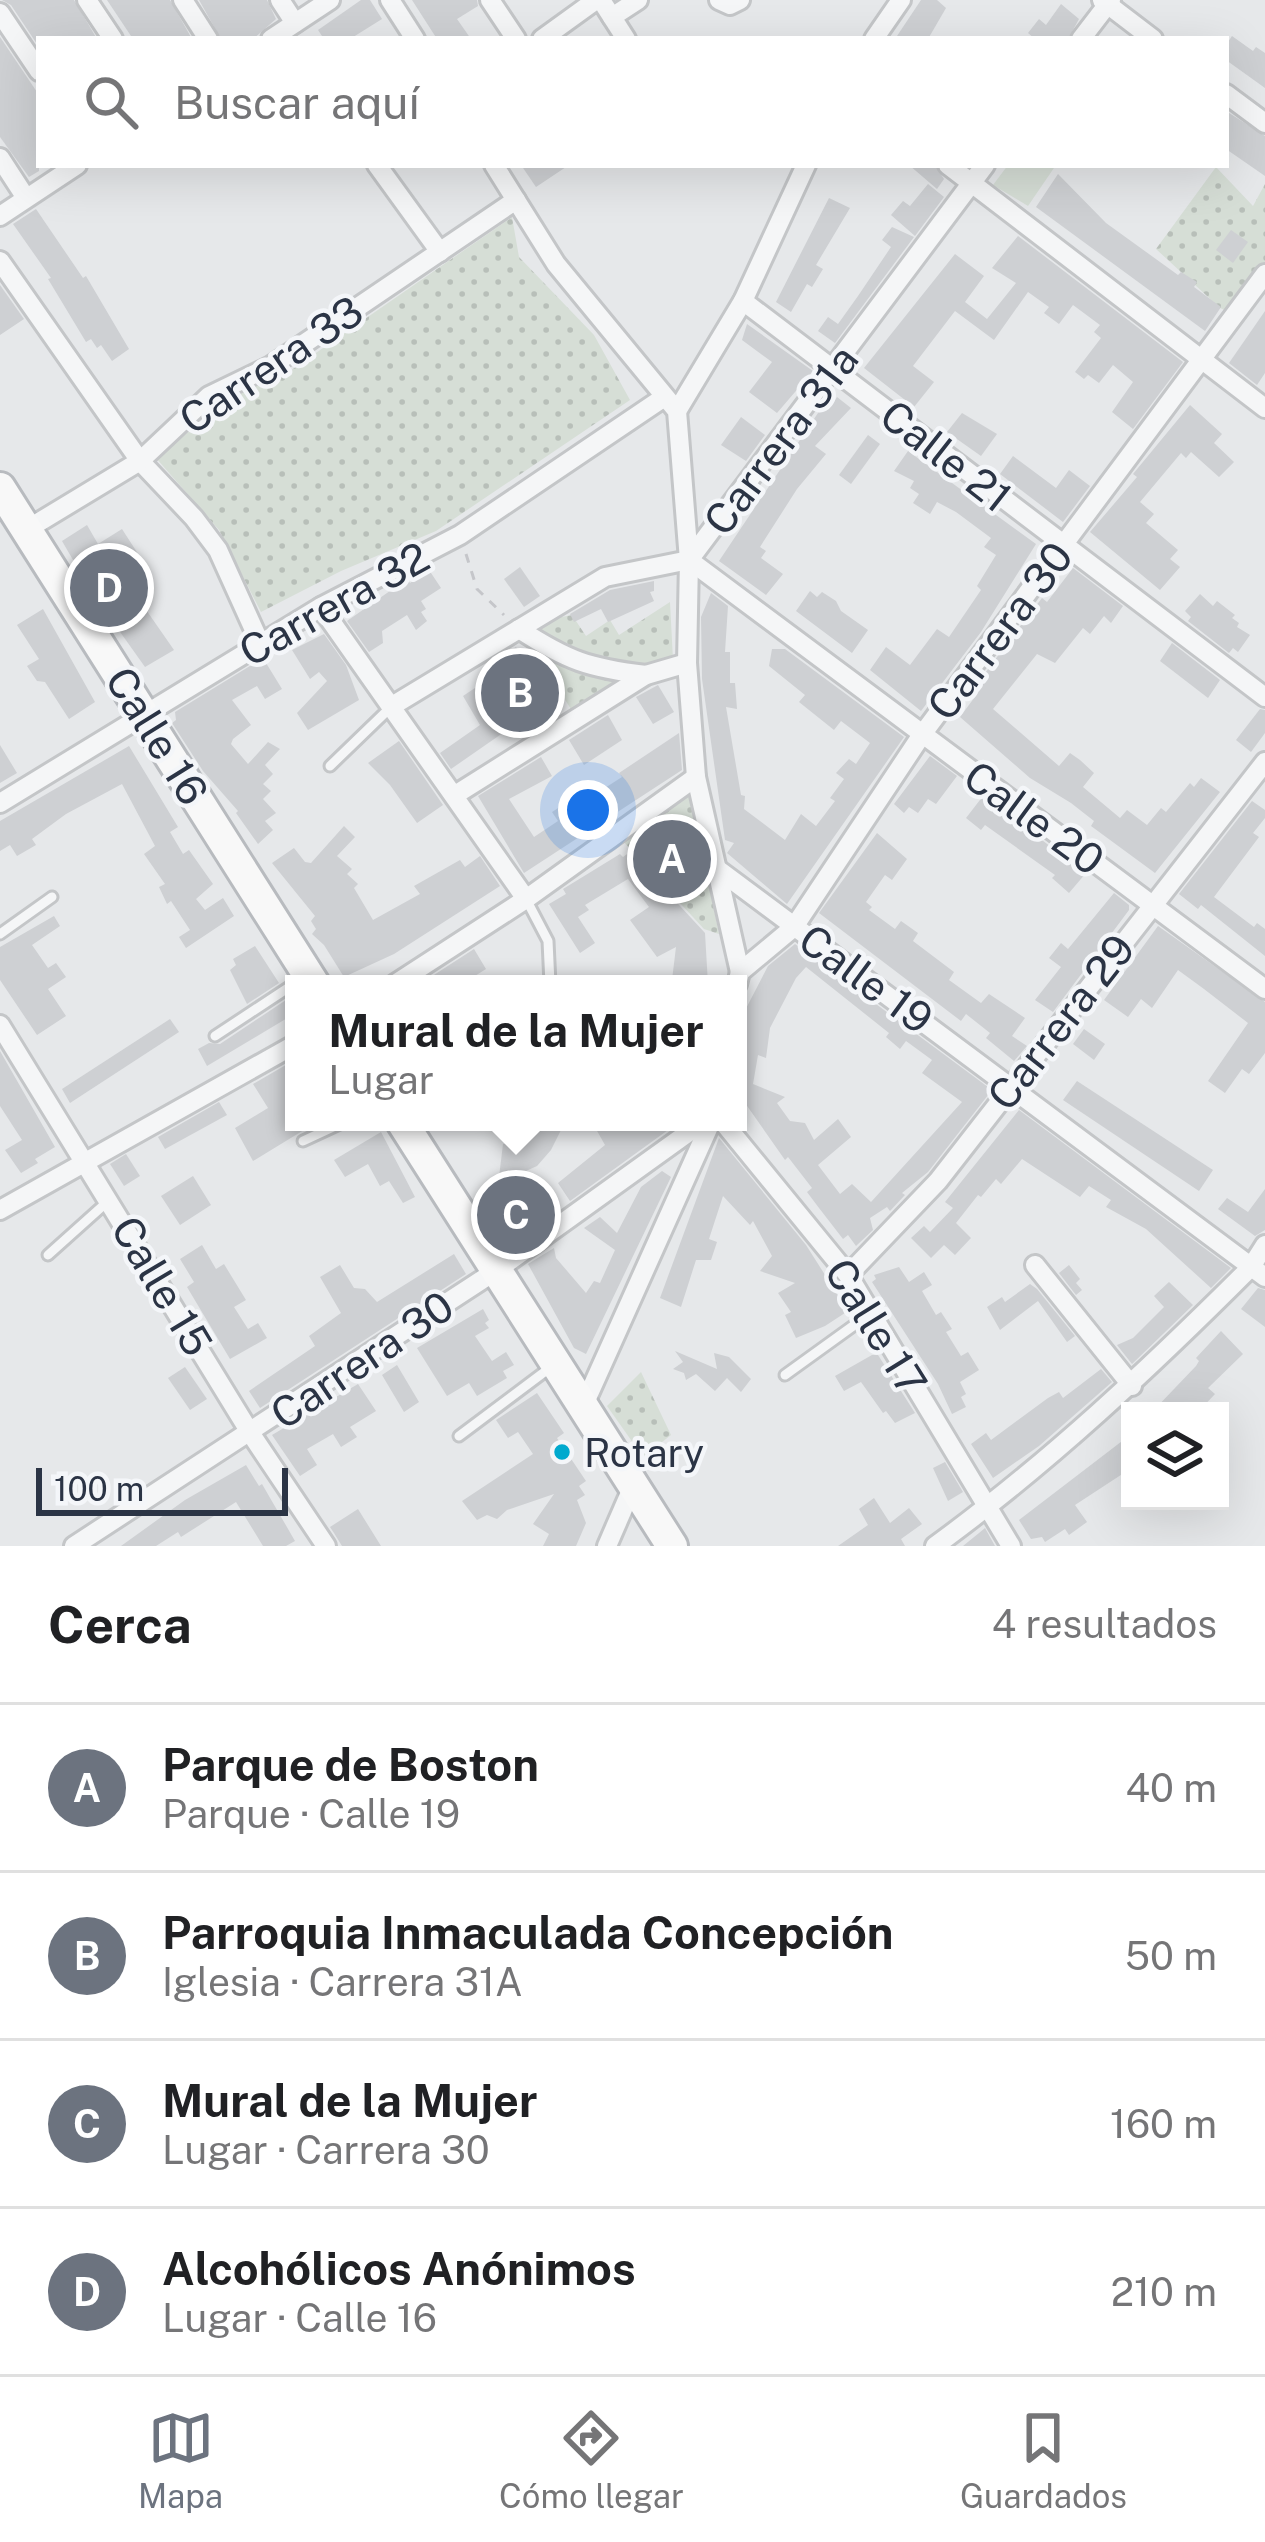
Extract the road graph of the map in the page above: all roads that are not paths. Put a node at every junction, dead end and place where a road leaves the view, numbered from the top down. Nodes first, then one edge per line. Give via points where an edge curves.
1 (87, 0) edge
2 (183, 0) edge
3 (280, 0) edge
4 (331, 0) edge
5 (390, 0) edge
6 (490, 0) edge
7 (638, 0) edge
8 (901, 0) edge
9 (1107, 2) edge
10 (603, 6) edge
11 (0, 13) edge
12 (296, 23) junction
13 (511, 33) edge
14 (111, 36) edge
15 (206, 36) edge
16 (276, 36) edge
17 (413, 36) edge
18 (548, 36) edge
19 (624, 36) edge
20 (876, 36) edge
21 (1083, 36) edge
22 (1149, 36) edge
23 (36, 67) edge
24 (1229, 96) edge
25 (1265, 123) edge
26 (0, 158) edge
27 (72, 168) edge
28 (379, 168) edge
29 (496, 168) edge
30 (805, 168) edge
31 (952, 168) edge
32 (984, 168) edge
33 (971, 184) junction
34 (26, 198) junction
35 (516, 200) junction
36 (0, 216) edge
37 (440, 252) junction
38 (0, 261) edge
39 (1265, 274) edge
40 (743, 301) junction
41 (1201, 360) junction
42 (836, 370) junction
43 (670, 405) junction
44 (1265, 408) edge
45 (140, 461) junction
46 (10, 512) edge
47 (1064, 547) junction
48 (689, 560) junction
49 (321, 607) junction
50 (519, 629) junction
51 (260, 643) junction
52 (687, 663) junction
53 (646, 675) junction
54 (1265, 697) edge
55 (392, 706) junction
56 (143, 714) junction
57 (921, 736) junction
58 (1265, 762) edge
59 (330, 766) dead end
60 (696, 777) junction
61 (455, 795) junction
62 (0, 803) edge
63 (716, 868) junction
64 (52, 897) dead end
65 (526, 899) junction
66 (1153, 904) junction
67 (794, 927) junction
68 (0, 934) edge
69 (308, 975) edge
70 (408, 975) edge
71 (550, 975) edge
72 (737, 975) edge
73 (741, 975) edge
74 (1265, 989) edge
75 (285, 990) edge
76 (3, 1035) edge
77 (215, 1036) dead end
78 (285, 1050) edge
79 (1011, 1084) junction
80 (325, 1131) edge
81 (408, 1131) edge
82 (694, 1131) edge
83 (703, 1131) edge
84 (729, 1131) edge
85 (303, 1141) dead end
86 (87, 1162) junction
87 (110, 1200) junction
88 (0, 1210) edge
89 (1265, 1245) edge
90 (48, 1255) dead end
91 (1035, 1265) dead end
92 (496, 1270) junction
93 (1258, 1272) edge
94 (848, 1275) junction
95 (871, 1313) junction
96 (556, 1364) junction
97 (785, 1375) dead end
98 (1132, 1386) junction
99 (583, 1407) junction
100 (251, 1434) junction
101 (459, 1436) dead end
102 (633, 1486) junction
103 (986, 1508) junction
104 (74, 1546) edge
105 (326, 1546) edge
106 (607, 1546) edge
107 (672, 1546) edge
108 (934, 1546) edge
109 (1010, 1546) edge

1 - 14 street
2 - 15 street
3 - 12 street
4 - 12 street
5 - 17 street
6 - 13 street
7 - 10 street
8 - 20 street
9 - 21 street
9 - 22 street
10 - 18 street
10 - 19 street
11 - 23 street
12 - 16 street
24 - 25 street
26 - 34 street
27 - 34 street
28 - 37 street
29 - 35 street
30 - 40 street, Carrera 32
31 - 33 street
32 - 33 street, Carrera 31a
33 - 41 street
33 - 42 street, Carrera 31a
34 - 36 street
35 - 37 street, Carrera 33
35 - 43 street via 556,264
37 - 45 street, Carrera 33 via 271,366 209,396
38 - 45 street
39 - 41 street, Carrera 30
40 - 42 street, Calle 21
40 - 43 street, Carrera 32
41 - 44 street
41 - 47 street, Carrera 30
42 - 47 street, Calle 21
42 - 48 street, Carrera 31a
43 - 48 street
43 - 49 street, Carrera 32 via 460,535
45 - 46 street, Carrera 33
45 - 51 street via 218,550
46 - 56 highway, Calle 16
47 - 54 street, Calle 21
47 - 57 street, Carrera 30
48 - 50 street, Carrera 31a via 605,577
48 - 52 street
48 - 57 street, Calle 20
49 - 51 street, Carrera 32
49 - 55 street
50 - 53 street via 591,668
50 - 55 street, Carrera 31a
51 - 56 street, Carrera 32
52 - 53 street
52 - 60 street
53 - 61 street
55 - 59 lane
55 - 61 street
56 - 62 street, Carrera 32
56 - 69 highway, Calle 16
57 - 66 street, Calle 20
57 - 67 street, Carrera 30
58 - 66 street, Carrera 29
60 - 63 street
60 - 65 street
61 - 65 street
63 - 67 street, Calle 19
63 - 72 street
64 - 68 lane
65 - 70 street
65 - 71 lane via 548,941
66 - 74 street, Calle 20
66 - 79 street, Carrera 29
67 - 73 street, Carrera 30
67 - 79 street, Calle 19
75 - 77 lane
76 - 86 street, Calle 15
78 - 86 street
79 - 93 street, Calle 19
79 - 94 street, Carrera 29 via 938,1181
80 - 85 lane
81 - 92 highway
82 - 92 street, Carrera 30
83 - 99 street, Carrera 30
84 - 94 street, Calle 17
86 - 87 street, Calle 15
86 - 88 street
87 - 90 lane
87 - 100 street, Calle 15
89 - 93 street
91 - 98 street
92 - 96 highway
92 - 100 street, Carrera 30
93 - 98 street
94 - 95 street, Calle 17
95 - 97 lane
95 - 103 street, Calle 17
96 - 99 highway
96 - 101 lane
98 - 103 street
99 - 102 highway
100 - 104 street, Carrera 30
100 - 105 street, Calle 15
102 - 106 street
102 - 107 highway
103 - 108 street
103 - 109 street, Calle 17

